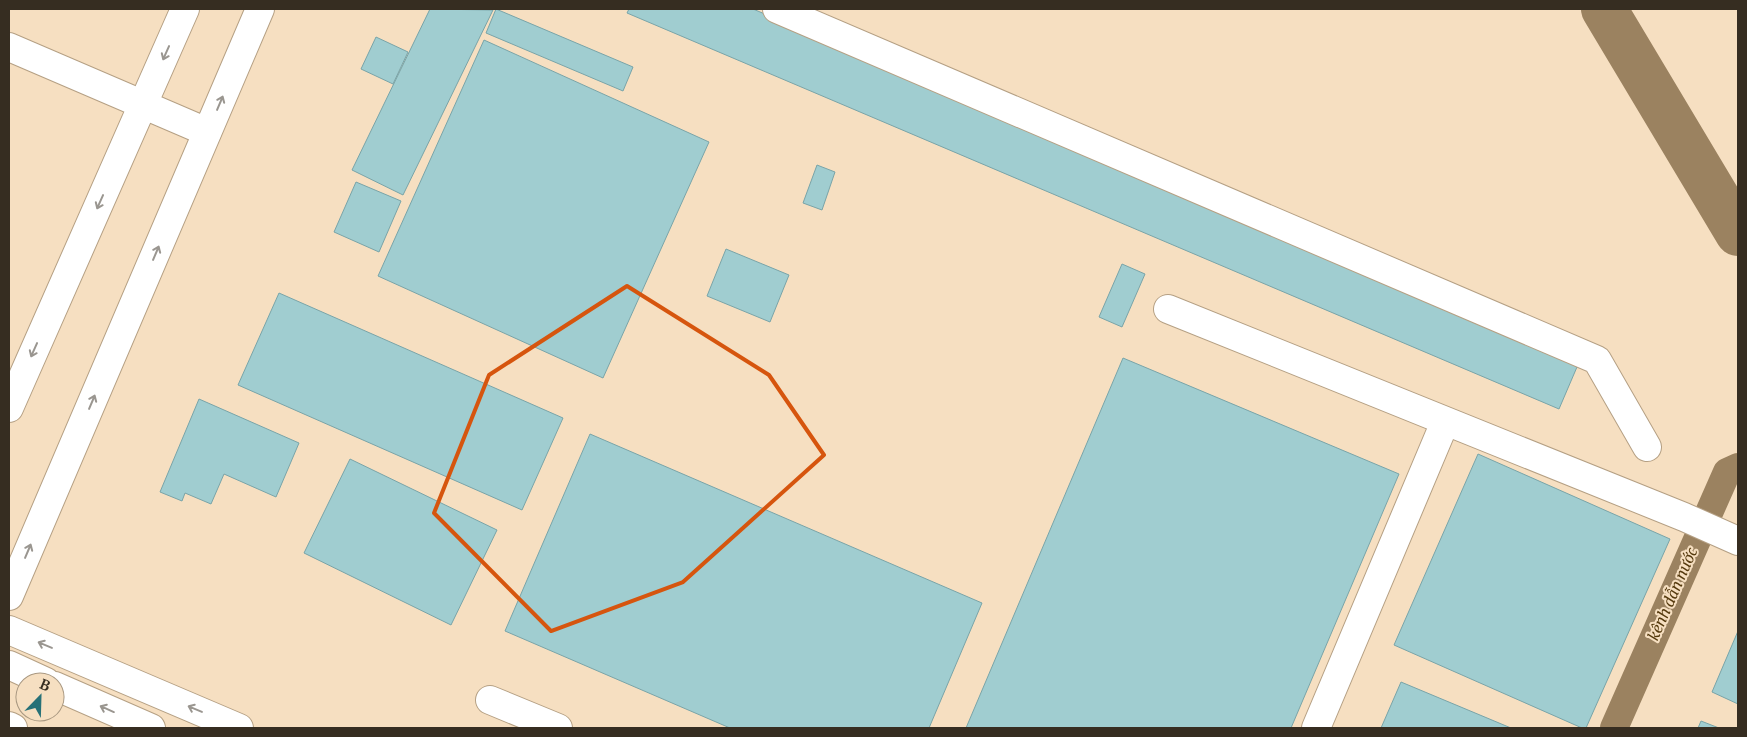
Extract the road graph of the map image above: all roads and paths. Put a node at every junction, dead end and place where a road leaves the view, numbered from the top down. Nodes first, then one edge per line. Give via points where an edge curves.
1 (186, 9) edge
2 (260, 9) edge
3 (777, 9) edge
4 (9, 47) edge
5 (143, 104) junction
6 (207, 132) junction
7 (1168, 309) dead end
8 (9, 408) edge
9 (1444, 422) junction
10 (1647, 447) dead end
11 (1738, 541) edge
12 (9, 596) edge
13 (9, 630) edge
14 (9, 665) edge
15 (24, 672) edge
16 (65, 690) edge
17 (490, 700) dead end
18 (9, 726) edge
19 (13, 728) edge
20 (151, 728) edge
21 (239, 728) edge
22 (558, 728) edge
23 (1316, 728) edge

1 -> 5 street
6 -> 2 street
3 - 10 street via 1597,360
4 - 5 street
5 - 6 street
5 -> 8 street
12 -> 6 street
7 - 9 street
9 - 11 street
9 - 23 street
21 -> 13 street
14 - 15 street
20 -> 16 street
17 - 22 street
18 - 19 street

